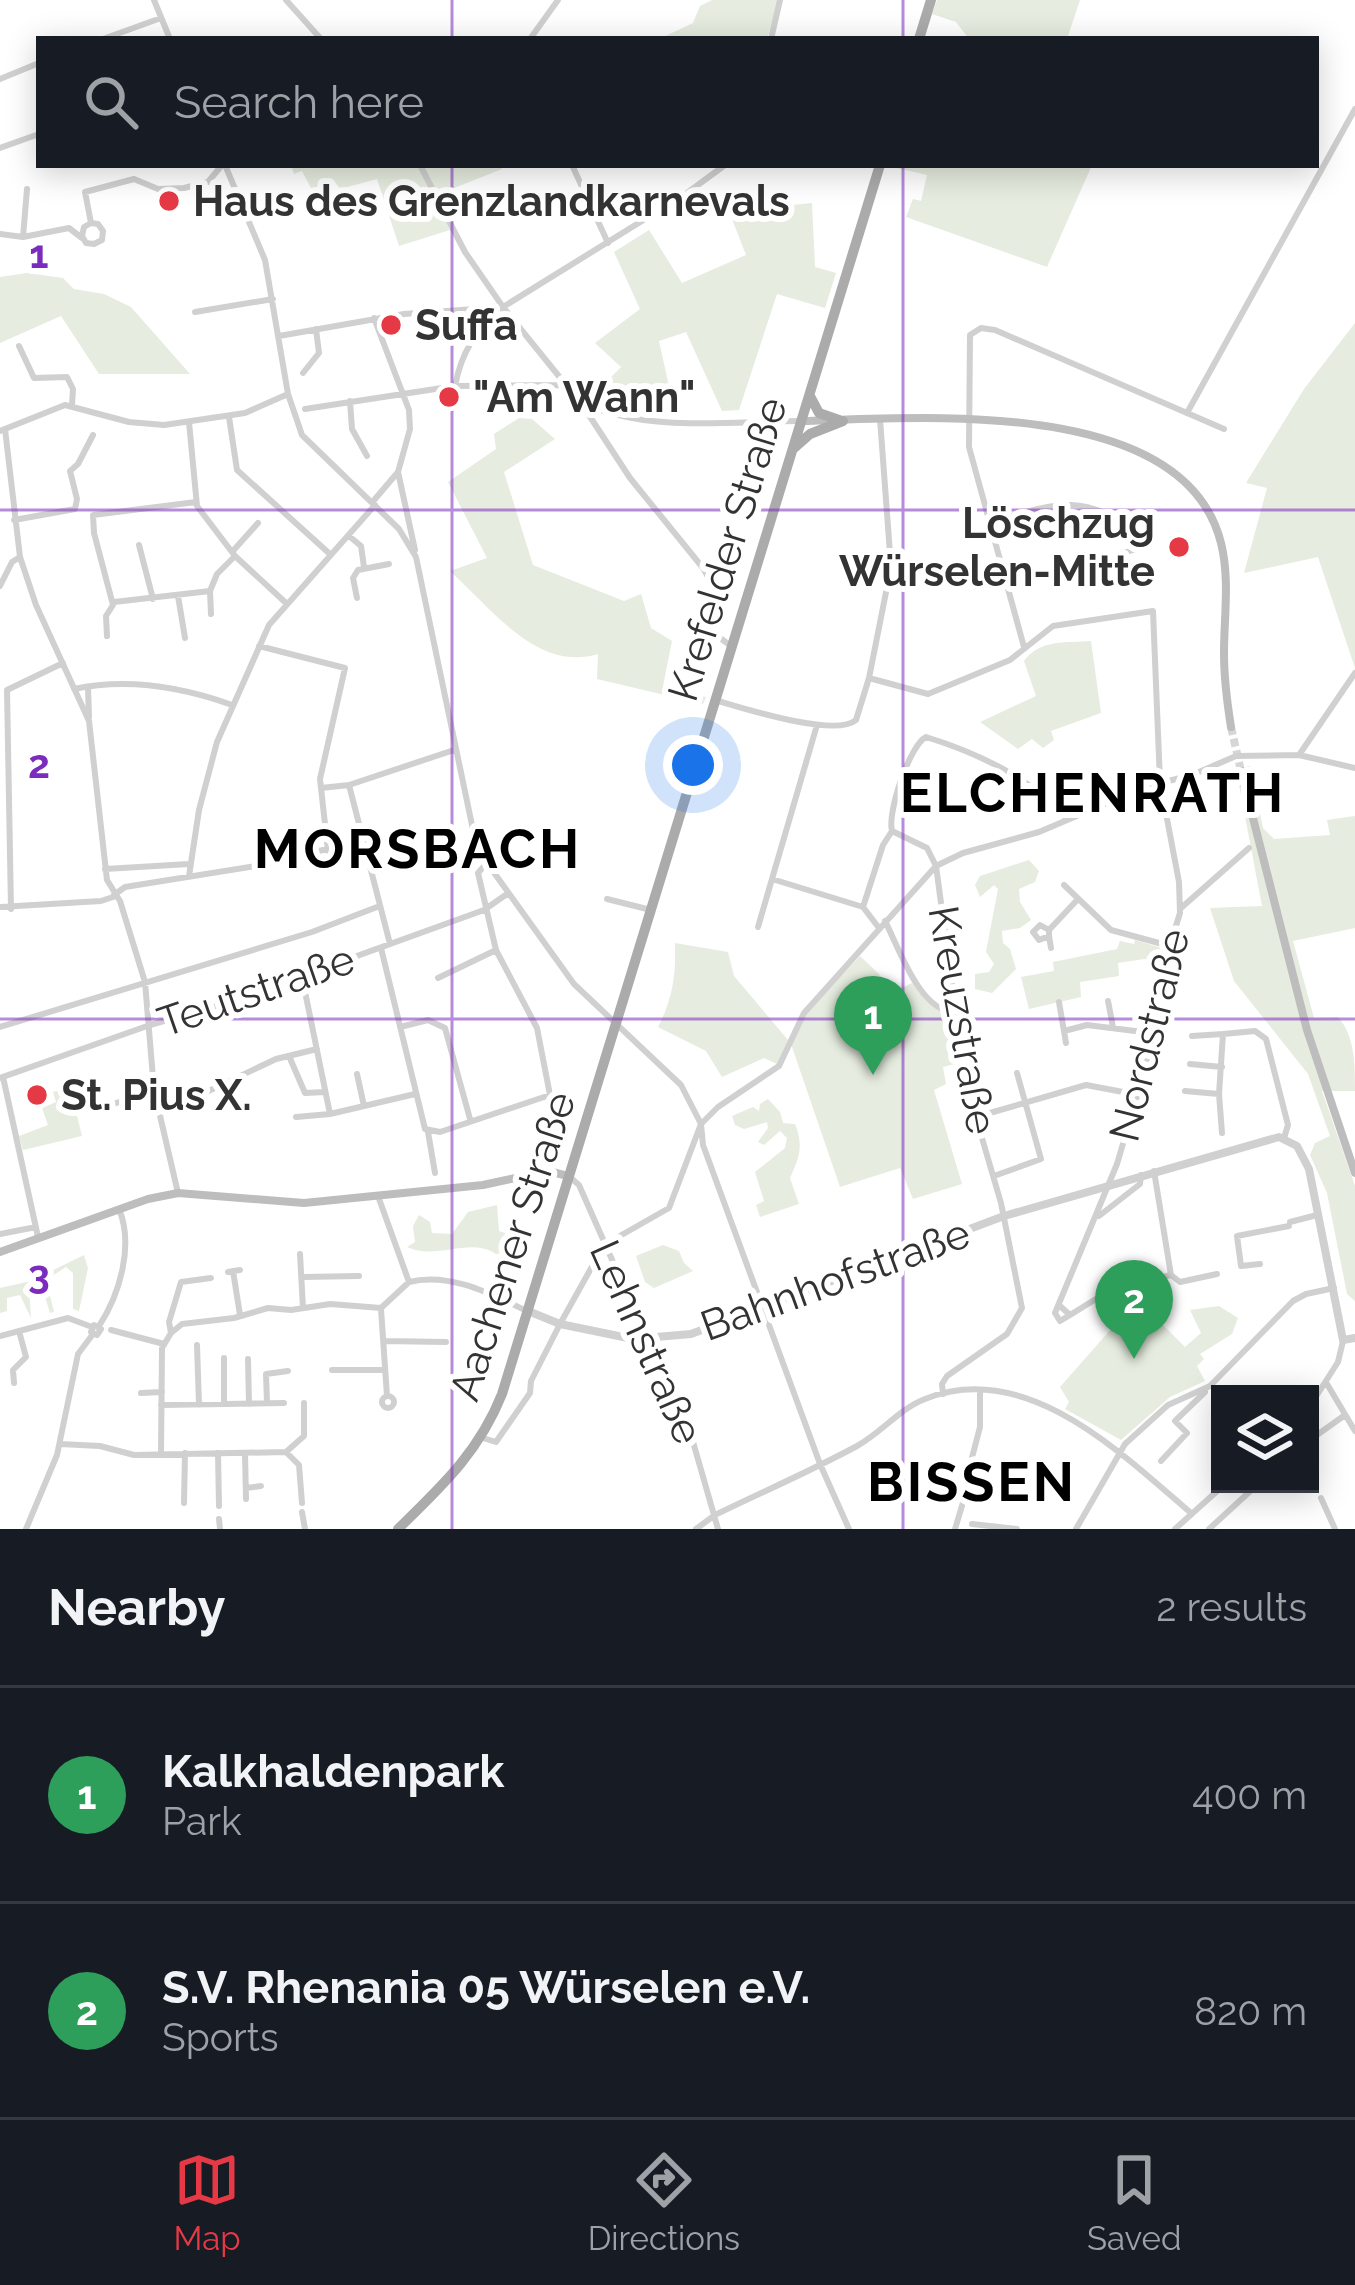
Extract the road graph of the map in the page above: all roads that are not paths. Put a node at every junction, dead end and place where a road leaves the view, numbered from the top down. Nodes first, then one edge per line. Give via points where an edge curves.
1 (154, 0) edge
2 (286, 0) edge
3 (558, 0) edge
4 (780, 0) edge
5 (931, 0) edge
6 (161, 17) junction
7 (112, 36) edge
8 (169, 36) edge
9 (318, 36) edge
10 (532, 36) edge
11 (772, 36) edge
12 (920, 36) edge
13 (36, 64) edge
14 (0, 79) edge
15 (1355, 110) edge
16 (36, 135) edge
17 (0, 148) edge
18 (221, 168) edge
19 (225, 168) edge
20 (422, 168) edge
21 (573, 168) edge
22 (720, 168) edge
23 (879, 168) edge
24 (27, 189) dead end
25 (89, 224) junction
26 (69, 228) junction
27 (0, 234) edge
28 (23, 237) junction
29 (84, 241) junction
30 (608, 243) junction
31 (273, 299) junction
32 (503, 308) junction
33 (195, 312) dead end
34 (374, 318) junction
35 (316, 329) junction
36 (279, 336) junction
37 (19, 346) dead end
38 (302, 373) dead end
39 (566, 385) junction
40 (455, 386) junction
41 (404, 393) junction
42 (288, 394) junction
43 (809, 394) junction
44 (350, 401) junction
45 (581, 403) junction
46 (72, 405) junction
47 (305, 409) dead end
48 (1187, 413) junction
49 (229, 417) junction
50 (880, 419) junction
51 (968, 419) junction
52 (800, 421) junction
53 (842, 421) junction
54 (189, 422) junction
55 (1224, 429) dead end
56 (3, 430) edge
57 (93, 435) dead end
58 (791, 452) junction
59 (367, 456) dead end
60 (399, 468) junction
61 (196, 502) junction
62 (375, 502) junction
63 (14, 520) junction
64 (990, 522) junction
65 (258, 523) dead end
66 (349, 536) junction
67 (139, 545) dead end
68 (233, 554) junction
69 (332, 554) junction
70 (20, 557) junction
71 (416, 557) junction
72 (1098, 561) dead end
73 (388, 564) dead end
74 (364, 567) junction
75 (0, 586) edge
76 (210, 591) junction
77 (178, 596) junction
78 (357, 598) dead end
79 (153, 599) junction
80 (112, 602) junction
81 (286, 603) junction
82 (211, 614) dead end
83 (107, 636) dead end
84 (185, 638) dead end
85 (259, 646) junction
86 (731, 646) junction
87 (1024, 649) junction
88 (63, 663) junction
89 (1355, 673) edge
90 (869, 678) junction
91 (88, 687) junction
92 (74, 689) junction
93 (3, 690) edge
94 (714, 700) junction
95 (232, 705) junction
96 (89, 721) junction
97 (818, 725) junction
98 (1231, 727) tunnel mouth
99 (454, 750) junction
100 (1299, 755) junction
101 (1352, 767) edge
102 (1241, 771) tunnel mouth
103 (1160, 782) junction
104 (349, 784) junction
105 (321, 788) junction
106 (1067, 819) junction
107 (892, 831) junction
108 (361, 841) junction
109 (1249, 848) dead end
110 (328, 851) junction
111 (189, 864) junction
112 (485, 865) junction
113 (936, 866) junction
114 (105, 869) junction
115 (189, 876) junction
116 (772, 879) junction
117 (1064, 885) dead end
118 (507, 894) junction
119 (115, 895) junction
120 (1078, 898) junction
121 (607, 899) dead end
122 (0, 907) edge
123 (377, 907) junction
124 (862, 907) junction
125 (1181, 908) junction
126 (10, 909) junction
127 (484, 910) junction
128 (651, 910) junction
129 (882, 925) junction
130 (758, 927) dead end
131 (390, 945) junction
132 (1170, 946) junction
133 (1051, 948) dead end
134 (381, 949) junction
135 (496, 950) junction
136 (302, 977) junction
137 (438, 978) dead end
138 (146, 982) junction
139 (1108, 1000) dead end
140 (1059, 1002) dead end
141 (955, 1013) junction
142 (618, 1022) junction
143 (151, 1024) junction
144 (400, 1027) junction
145 (1113, 1027) junction
146 (0, 1028) edge
147 (1064, 1031) junction
148 (1151, 1033) junction
149 (1223, 1034) junction
150 (1192, 1036) dead end
151 (1066, 1043) dead end
152 (317, 1049) junction
153 (290, 1056) junction
154 (1190, 1064) dead end
155 (1222, 1067) junction
156 (357, 1073) dead end
157 (1017, 1073) dead end
158 (1, 1078) edge
159 (154, 1090) junction
160 (1185, 1091) dead end
161 (325, 1092) junction
162 (1123, 1092) dead end
163 (415, 1094) junction
164 (1219, 1094) junction
165 (550, 1096) junction
166 (1025, 1103) junction
167 (364, 1106) junction
168 (96, 1110) dead end
169 (10, 1114) junction
170 (160, 1114) junction
171 (330, 1114) junction
172 (0, 1117) edge
173 (296, 1117) dead end
174 (976, 1117) junction
175 (470, 1119) junction
176 (701, 1124) junction
177 (428, 1132) junction
178 (1281, 1137) junction
179 (1223, 1142) junction
180 (548, 1171) junction
181 (1154, 1172) junction
182 (1355, 1173) edge
183 (435, 1174) dead end
184 (1141, 1175) junction
185 (568, 1176) junction
186 (994, 1176) junction
187 (1108, 1184) junction
188 (178, 1192) junction
189 (378, 1196) junction
190 (119, 1209) junction
191 (1321, 1214) junction
192 (1004, 1216) junction
193 (1096, 1218) junction
194 (37, 1232) junction
195 (0, 1234) edge
196 (604, 1245) junction
197 (0, 1252) edge
198 (300, 1254) dead end
199 (1259, 1264) dead end
200 (234, 1271) dead end
201 (1217, 1274) dead end
202 (1172, 1275) junction
203 (359, 1276) dead end
204 (303, 1277) junction
205 (211, 1278) dead end
206 (409, 1282) junction
207 (1334, 1288) junction
208 (303, 1308) junction
209 (381, 1308) junction
210 (764, 1308) junction
211 (527, 1311) junction
212 (240, 1315) junction
213 (560, 1324) junction
214 (95, 1329) junction
215 (19, 1330) junction
216 (111, 1330) dead end
217 (171, 1333) junction
218 (0, 1336) edge
219 (1355, 1338) edge
220 (647, 1340) junction
221 (1343, 1340) junction
222 (385, 1341) junction
223 (446, 1342) dead end
224 (164, 1344) junction
225 (197, 1345) dead end
226 (224, 1358) dead end
227 (248, 1359) dead end
228 (332, 1370) dead end
229 (385, 1370) junction
230 (288, 1371) dead end
231 (14, 1383) dead end
232 (1327, 1384) junction
233 (1210, 1386) junction
234 (980, 1390) junction
235 (162, 1392) junction
236 (141, 1393) dead end
237 (943, 1394) junction
238 (1319, 1394) edge
239 (381, 1400) dead end
240 (267, 1403) junction
241 (284, 1403) dead end
242 (304, 1403) dead end
243 (224, 1404) junction
244 (249, 1404) junction
245 (161, 1405) junction
246 (199, 1405) junction
247 (1346, 1415) junction
248 (1355, 1431) edge
249 (1319, 1434) edge
250 (483, 1438) junction
251 (60, 1444) junction
252 (286, 1452) junction
253 (218, 1453) junction
254 (245, 1453) junction
255 (1118, 1453) junction
256 (161, 1454) junction
257 (184, 1454) junction
258 (1161, 1461) dead end
259 (820, 1463) junction
260 (260, 1486) dead end
261 (246, 1488) junction
262 (1215, 1493) edge
263 (1248, 1493) edge
264 (1321, 1498) dead end
265 (246, 1499) dead end
266 (184, 1503) dead end
267 (219, 1506) dead end
268 (1192, 1514) junction
269 (715, 1515) junction
270 (219, 1519) dead end
271 (972, 1524) dead end
272 (26, 1529) edge
273 (220, 1529) edge
274 (305, 1529) edge
275 (398, 1529) edge
276 (696, 1529) edge
277 (718, 1529) edge
278 (849, 1529) edge
279 (955, 1529) edge
280 (1017, 1529) edge
281 (1076, 1529) edge
282 (1175, 1529) edge
283 (1209, 1529) edge
284 (1335, 1529) edge

1 - 6 street
2 - 9 street
3 - 10 street
4 - 11 street
5 - 12 main road
6 - 7 street
6 - 8 street
13 - 14 street
15 - 48 street
16 - 17 street
18 - 25 street via 208,182 184,188 158,190 134,179 85,192
19 - 31 street
20 - 32 street
21 - 30 street
22 - 30 street
23 - 43 main road, Krefelder Straße
24 - 28 street
25 - 26 street
25 - 29 street
25 - 29 street via 100,226 103,237
26 - 28 street
26 - 29 street
27 - 28 street
30 - 32 street
31 - 33 street
31 - 36 street
32 - 34 street
32 - 39 street
32 - 40 street via 476,333
34 - 35 street
34 - 41 street
35 - 36 street
35 - 38 street via 319,353
36 - 42 street
37 - 46 street via 34,378 67,377
39 - 40 street
39 - 45 street
40 - 41 street
41 - 44 street
41 - 60 street via 410,429
42 - 49 street
42 - 62 street via 302,435
43 - 52 main road, Krefelder Straße
43 - 53 main road via 819,413
44 - 47 street
44 - 59 street via 352,429
45 - 52 street via 678,422
45 - 86 street via 703,568 716,634
46 - 54 street via 148,425
46 - 56 street
48 - 51 street via 981,328 970,335
48 - 55 street
49 - 54 street
49 - 69 street via 237,470
50 - 51 main road
50 - 53 main road
50 - 90 street via 892,547
51 - 64 street
51 - 98 main road via 1124,445 1187,482 1210,514 1225,566
52 - 53 main road
52 - 58 main road, Krefelder Straße
53 - 58 main road
54 - 61 street
56 - 63 street
57 - 63 street via 70,471 77,506
58 - 86 main road, Krefelder Straße
60 - 62 street
60 - 71 street
61 - 68 street
61 - 80 street via 93,514
62 - 66 street
62 - 71 street
63 - 70 street
64 - 72 street via 1059,504 1090,507 1132,531 1136,549
64 - 87 street
65 - 68 street
66 - 69 street
66 - 74 street via 361,546
67 - 79 street
68 - 76 street
68 - 81 street
69 - 81 street
70 - 75 street
70 - 88 street
71 - 99 street
73 - 74 street
74 - 78 street via 353,578
76 - 77 street
76 - 82 street
77 - 79 street
77 - 84 street
79 - 80 street
80 - 83 street
81 - 85 street
85 - 95 street
85 - 105 street via 345,668
86 - 94 main road, Krefelder Straße
87 - 90 street via 928,694
87 - 103 street, Nordstraße via 1053,626 1153,611
88 - 92 street
88 - 93 street
89 - 100 street
90 - 97 street via 856,720
91 - 92 street
91 - 95 street via 176,688
91 - 96 street
92 - 96 street
93 - 126 street
94 - 97 street
94 - 128 main road, Krefelder Straße
95 - 111 street via 207,774
96 - 114 street
97 - 116 street
99 - 104 street
99 - 112 street
100 - 101 street
100 - 103 street via 1243,755
102 - 182 main road via 1307,1030
103 - 106 street
103 - 125 street, Nordstraße
104 - 105 street
104 - 108 street
105 - 110 street
106 - 107 street via 985,761 920,738
106 - 113 street
107 - 113 street via 927,848
107 - 124 street
108 - 110 street
108 - 123 street
109 - 125 street
110 - 115 street
111 - 114 street
111 - 115 street
112 - 118 street
112 - 127 street via 478,873
113 - 129 street
113 - 141 street, Kreuzstraße
114 - 119 street
115 - 119 street
116 - 124 street
116 - 130 street
117 - 120 street
118 - 127 street, Teutstraße
118 - 142 street via 574,984
119 - 126 street
119 - 138 street
120 - 132 street via 1111,930
120 - 133 street via 1049,933
121 - 128 street
122 - 126 street
123 - 131 street
123 - 138 street
124 - 129 street
125 - 132 street, Nordstraße
127 - 131 street, Teutstraße
127 - 135 street
128 - 142 main road, Krefelder Straße
129 - 141 street via 927,996
129 - 176 street via 804,1012 778,1066
131 - 134 street, Teutstraße
132 - 148 street, Nordstraße
134 - 136 street, Teutstraße
134 - 144 street
135 - 137 street
135 - 165 street via 542,1043
136 - 143 street, Teutstraße
136 - 152 street
138 - 143 street
138 - 146 street
139 - 145 street
140 - 147 street
141 - 174 street, Kreuzstraße
142 - 176 street via 681,1085
142 - 185 main road, Aachener Straße
143 - 158 street, Teutstraße
143 - 159 street
144 - 163 street
144 - 175 street via 428,1020 445,1028
145 - 147 street
145 - 148 street
147 - 151 street
148 - 187 street, Nordstraße
149 - 150 street
149 - 155 street
149 - 178 street via 1263,1033 1288,1125
152 - 153 street
152 - 161 street
153 - 161 street via 305,1093
153 - 170 street
154 - 155 street
155 - 164 street
156 - 167 street
157 - 166 street
158 - 169 street
159 - 168 street
159 - 170 street
160 - 164 street
161 - 171 street
162 - 166 street via 1086,1084
163 - 167 street
163 - 177 street
164 - 179 street
165 - 175 street
165 - 180 street
166 - 174 street
166 - 186 street via 1041,1159
167 - 171 street
169 - 172 street
169 - 194 street
170 - 188 street
171 - 173 street
174 - 186 street, Kreuzstraße
175 - 177 street
176 - 196 street via 669,1208
176 - 210 street
177 - 183 street
178 - 179 street, Bahnhofstraße
178 - 191 street via 1310,1169
179 - 181 street, Bahnhofstraße
180 - 185 main road
180 - 189 main road
181 - 184 street, Bahnhofstraße
181 - 202 street
184 - 187 street, Bahnhofstraße
184 - 193 street
185 - 196 street, Lehnstraße
185 - 211 main road, Aachener Straße
186 - 192 street, Kreuzstraße
187 - 192 street, Bahnhofstraße
187 - 193 street, Nordstraße
188 - 189 main road via 289,1203
188 - 190 main road
189 - 206 street
190 - 194 main road
190 - 214 street via 126,1250
191 - 199 street via 1237,1236 1242,1269
191 - 207 street
192 - 210 street, Bahnhofstraße
192 - 237 street, Kreuzstraße via 1021,1314 1007,1334 942,1381
193 - 202 street, Nordstraße via 1056,1318 1112,1289
194 - 195 street
194 - 197 main road
196 - 213 street
196 - 220 street, Lehnstraße
198 - 204 street
200 - 212 street
201 - 202 street via 1183,1282
203 - 204 street
204 - 208 street
205 - 217 street via 181,1282
206 - 209 street
206 - 211 street via 462,1284
207 - 221 street
207 - 233 street via 1293,1301
208 - 209 street
208 - 212 street
209 - 222 street
210 - 220 street, Bahnhofstraße
210 - 259 street
211 - 213 street, Bahnhofstraße
211 - 250 main road, Aachener Straße
212 - 217 street via 187,1322
213 - 220 street, Bahnhofstraße
213 - 250 street via 499,1440
214 - 215 street via 68,1318
214 - 251 street via 78,1354
215 - 218 street
215 - 231 street via 26,1357 13,1370
216 - 224 street
217 - 224 street
219 - 221 street
220 - 269 street, Lehnstraße via 691,1427
221 - 232 street
222 - 223 street
222 - 229 street
224 - 235 street
225 - 246 street
226 - 243 street
227 - 244 street
228 - 229 street
229 - 239 street
230 - 240 street via 266,1374
232 - 238 street
232 - 247 street
233 - 255 street via 1168,1405
233 - 258 street via 1174,1421 1187,1433
234 - 237 street
234 - 255 street via 1029,1399
234 - 279 street via 980,1427
235 - 236 street
235 - 245 street
237 - 259 street
240 - 241 street
240 - 244 street
242 - 252 street via 304,1436
243 - 244 street
243 - 246 street
245 - 246 street
245 - 256 street
247 - 248 street
247 - 249 street
250 - 275 main road, Aachener Straße
251 - 256 street
251 - 272 street
252 - 254 street
252 - 274 street via 299,1465
253 - 254 street
253 - 257 street
253 - 267 street
254 - 261 street
255 - 268 street
255 - 281 street
256 - 257 street
257 - 266 street
259 - 269 street
259 - 278 street
260 - 261 street
261 - 265 street
262 - 268 street
263 - 283 street
264 - 284 street
268 - 282 street
269 - 276 street
269 - 277 street, Lehnstraße
270 - 273 street
271 - 280 street

